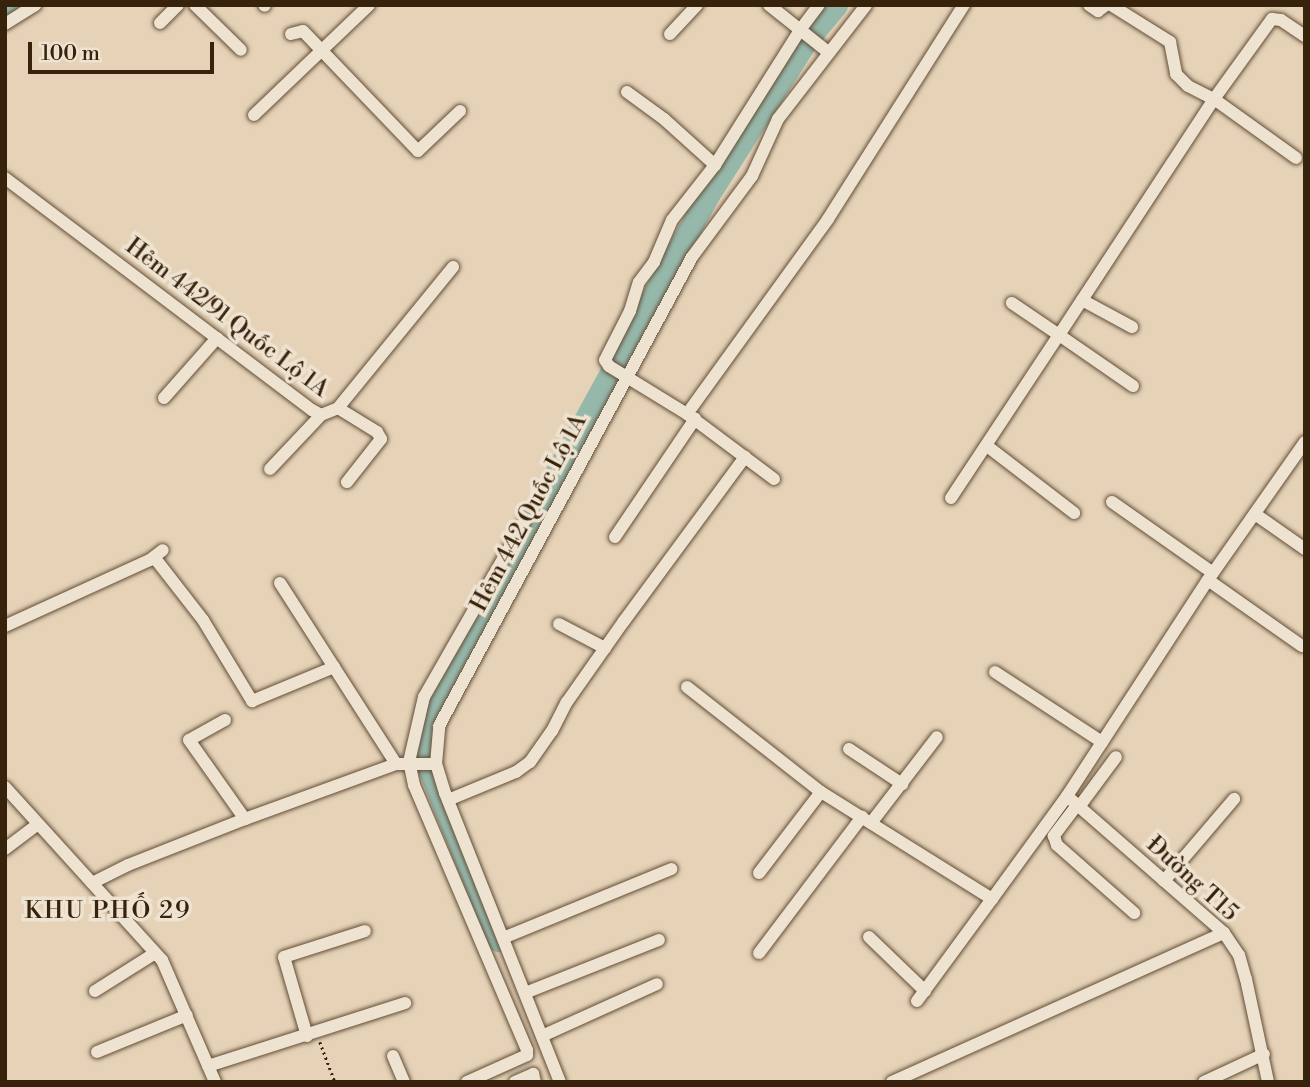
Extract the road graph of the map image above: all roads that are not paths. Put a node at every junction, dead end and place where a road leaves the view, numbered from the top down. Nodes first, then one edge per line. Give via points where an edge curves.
1 (36, 5) edge
2 (178, 5) edge
3 (195, 5) edge
4 (369, 5) edge
5 (697, 5) edge
6 (769, 5) edge
7 (819, 5) edge
8 (866, 5) edge
9 (964, 5) edge
10 (1089, 5) edge
11 (1108, 5) edge
12 (160, 23) dead end
13 (5, 24) edge
14 (802, 32) junction
15 (291, 34) dead end
16 (670, 34) dead end
17 (1305, 36) edge
18 (825, 49) junction
19 (241, 50) dead end
20 (324, 51) junction
21 (627, 92) dead end
22 (1214, 99) junction
23 (460, 111) dead end
24 (254, 115) dead end
25 (1296, 158) dead end
26 (715, 165) junction
27 (11, 182) edge
28 (5, 197) edge
29 (453, 267) dead end
30 (1082, 300) junction
31 (1013, 303) dead end
32 (1132, 327) dead end
33 (1059, 335) junction
34 (217, 338) junction
35 (625, 376) junction
36 (1133, 386) dead end
37 (164, 398) dead end
38 (338, 408) junction
39 (321, 415) junction
40 (691, 417) junction
41 (987, 446) junction
42 (1303, 448) edge
43 (745, 457) junction
44 (270, 469) dead end
45 (775, 479) dead end
46 (347, 482) dead end
47 (951, 498) dead end
48 (1112, 502) dead end
49 (1074, 513) dead end
50 (1255, 514) junction
51 (525, 521) dead end
52 (615, 537) dead end
53 (1305, 549) edge
54 (1211, 577) junction
55 (280, 583) dead end
56 (559, 624) dead end
57 (5, 626) edge
58 (1302, 646) dead end
59 (605, 648) junction
60 (334, 667) junction
61 (995, 672) dead end
62 (687, 687) dead end
63 (226, 720) dead end
64 (937, 737) dead end
65 (1102, 742) junction
66 (849, 749) dead end
67 (1116, 757) dead end
68 (403, 763) junction
69 (430, 763) junction
70 (902, 784) junction
71 (5, 787) edge
72 (821, 792) junction
73 (1067, 796) junction
74 (1234, 799) dead end
75 (448, 800) junction
76 (1078, 806) junction
77 (245, 819) junction
78 (867, 820) junction
79 (38, 824) junction
80 (5, 849) edge
81 (671, 869) dead end
82 (759, 873) dead end
83 (1164, 881) junction
84 (92, 883) junction
85 (992, 899) junction
86 (1134, 912) dead end
87 (365, 931) dead end
88 (1224, 933) junction
89 (869, 937) dead end
90 (503, 938) junction
91 (659, 940) dead end
92 (155, 953) junction
93 (758, 953) dead end
94 (657, 984) dead end
95 (95, 991) dead end
96 (525, 993) junction
97 (405, 1003) dead end
98 (187, 1015) junction
99 (312, 1034) junction
100 (542, 1036) junction
101 (97, 1052) dead end
102 (1264, 1054) junction
103 (393, 1056) dead end
104 (208, 1066) junction
105 (215, 1082) edge
106 (404, 1082) edge
107 (467, 1082) edge
108 (514, 1082) edge
109 (535, 1082) edge
110 (560, 1082) edge
111 (892, 1082) edge
112 (1204, 1082) edge
113 (1268, 1082) edge

1 - 13 street
2 - 12 street
3 - 19 street
4 - 20 street
5 - 16 street
6 - 14 street
7 - 14 street
8 - 18 street, Hẻm 442 Quốc Lộ 1A
9 - 40 street via 828,219
10 - 11 street via 1098,11
11 - 22 street via 1170,42 1176,74
14 - 18 street
14 - 26 street
15 - 20 street via 303,31
17 - 22 street via 1272,19
18 - 35 street, Hẻm 442 Quốc Lộ 1A via 778,119 752,176 692,257
20 - 23 street via 418,151
20 - 24 street
21 - 26 street
22 - 25 street
22 - 30 street
26 - 35 street via 672,220 606,357 609,366
27 - 28 street
27 - 34 street, Hẻm 442/91 Quốc Lộ 1A
29 - 38 street
30 - 32 street
30 - 33 street
31 - 33 street
33 - 36 street
33 - 41 street
34 - 37 street
34 - 39 street, Hẻm 442/91 Quốc Lộ 1A
35 - 40 street
35 - 69 street, Hẻm 442 Quốc Lộ 1A via 447,709
38 - 39 street, Hẻm 442/91 Quốc Lộ 1A
38 - 46 street, Hẻm 442/91 Quốc Lộ 1A via 381,439
39 - 44 street
40 - 43 street
40 - 52 street
41 - 47 street
41 - 49 street
42 - 50 street
43 - 45 street
43 - 59 street
48 - 54 street
50 - 53 street
50 - 54 street
51 - 68 street via 424,697
54 - 58 street
54 - 65 street
55 - 60 street
56 - 59 street
57 - 60 street via 159,553 252,701
59 - 75 street via 530,762
60 - 68 street
61 - 65 street
62 - 72 street
63 - 77 street via 189,740
64 - 70 street
65 - 73 street
66 - 70 street
67 - 76 street
68 - 69 street
68 - 77 street
68 - 107 street via 512,1010 527,1055
69 - 75 street, Hẻm 442 Quốc Lộ 1A
70 - 78 street
71 - 79 street
72 - 78 street
72 - 82 street
73 - 76 street, Đường T15
73 - 85 street
74 - 83 street
75 - 90 street, Hẻm 442 Quốc Lộ 1A
76 - 83 street, Đường T15
76 - 86 street via 1054,836 1057,845
77 - 84 street
78 - 85 street
78 - 93 street
79 - 80 street
79 - 84 street
81 - 90 street
83 - 88 street, Đường T15
84 - 92 street
85 - 89 street via 921,996
87 - 99 street via 284,957
88 - 102 street, Đường T15 via 1239,955
88 - 111 street
90 - 96 street, Hẻm 442 Quốc Lộ 1A
91 - 96 street
92 - 95 street
92 - 98 street via 171,976
94 - 100 street
96 - 100 street, Hẻm 442 Quốc Lộ 1A
97 - 99 street
98 - 101 street
98 - 104 street
99 - 104 street
100 - 110 street, Hẻm 442 Quốc Lộ 1A
102 - 112 street
102 - 113 street, Đường T15
103 - 106 street
104 - 105 street
108 - 109 street via 533,1074

